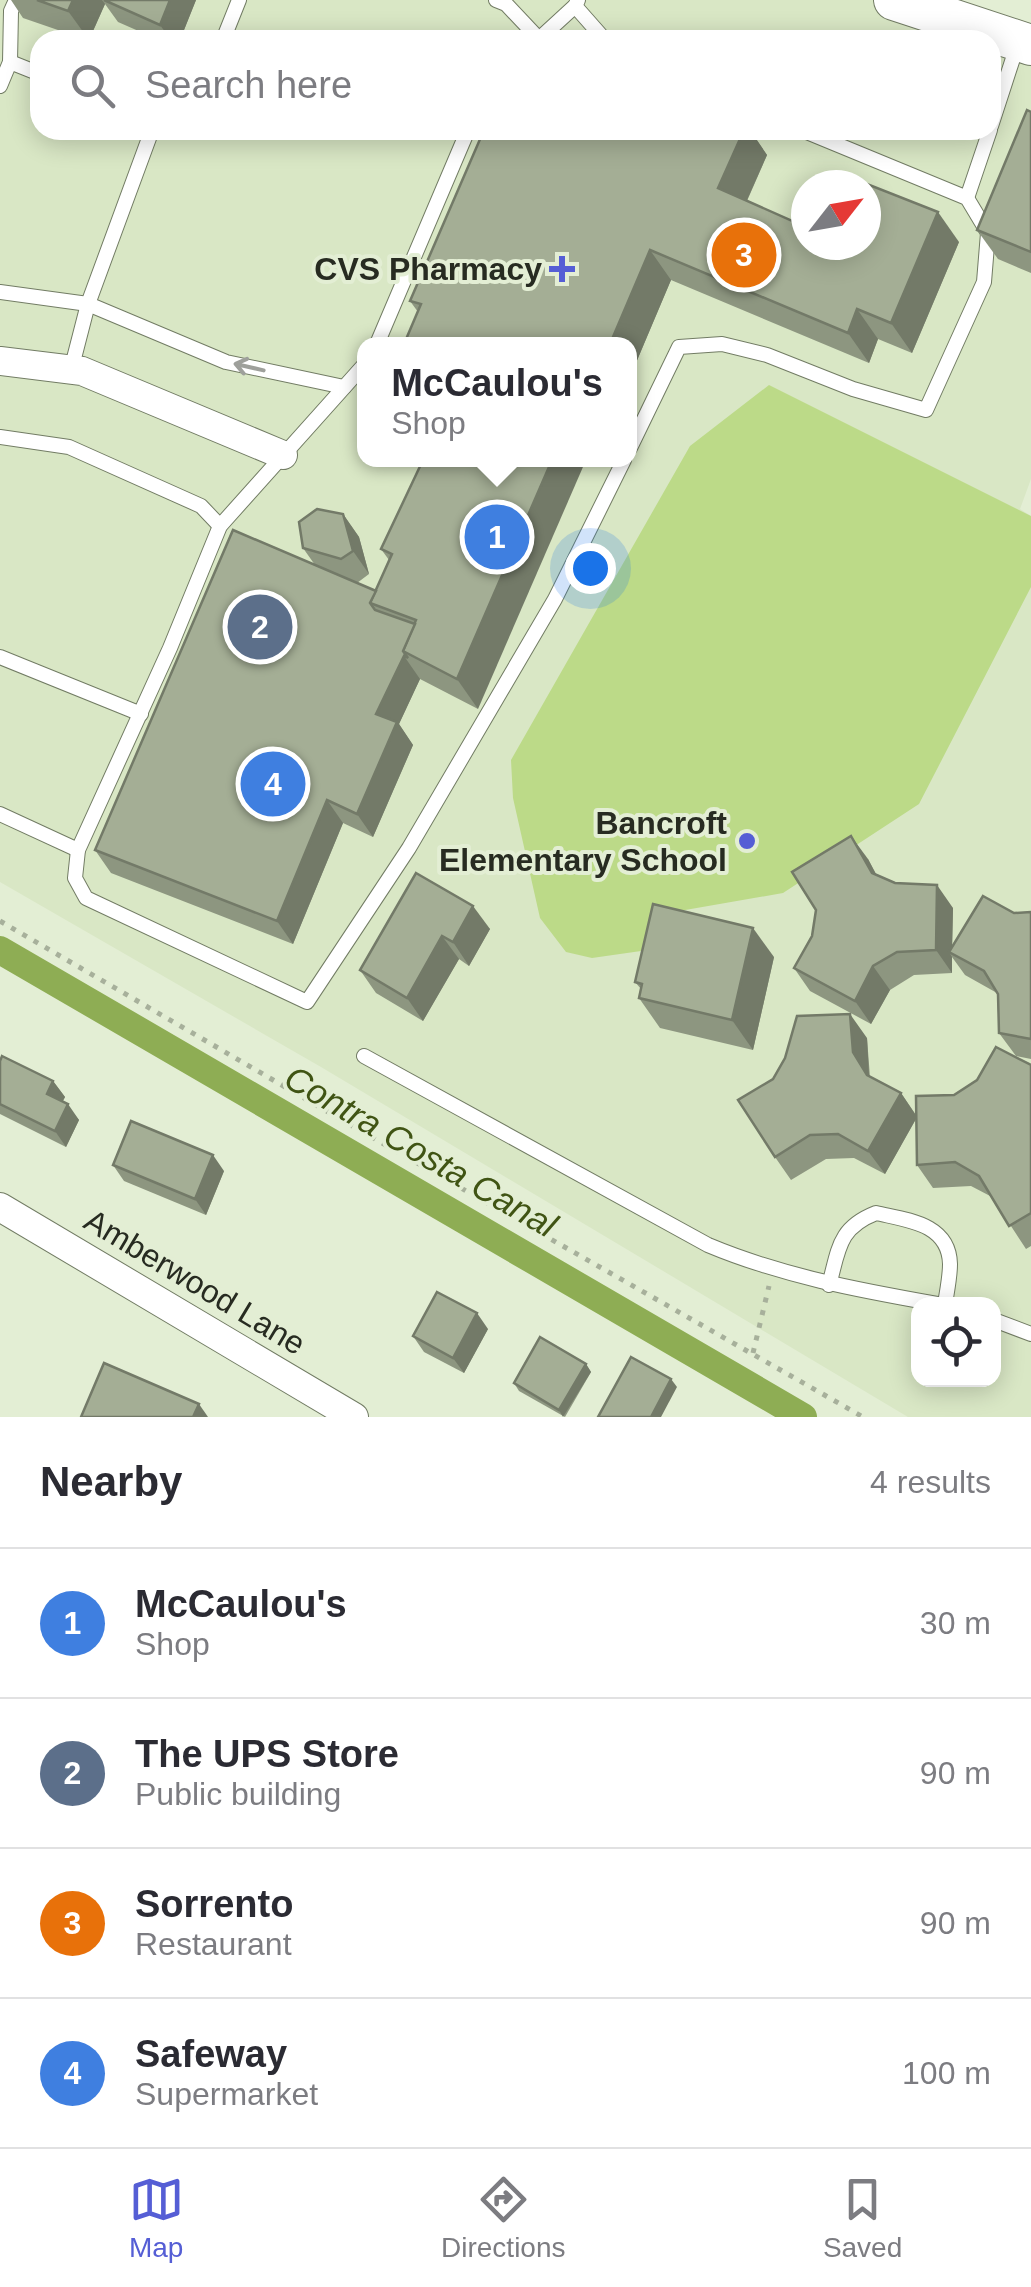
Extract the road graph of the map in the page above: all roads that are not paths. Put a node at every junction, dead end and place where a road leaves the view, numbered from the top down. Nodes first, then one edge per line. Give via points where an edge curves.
1 (16, 0) edge
2 (239, 0) edge
3 (496, 0) edge
4 (894, 0) edge
5 (576, 3) edge
6 (227, 30) edge
7 (530, 30) edge
8 (549, 30) edge
9 (596, 30) edge
10 (985, 30) edge
11 (1001, 35) edge
12 (1025, 43) edge
13 (10, 62) junction
14 (30, 70) edge
15 (0, 86) edge
16 (1001, 101) edge
17 (148, 140) edge
18 (464, 140) edge
19 (826, 140) edge
20 (986, 140) edge
21 (967, 198) junction
22 (0, 292) edge
23 (88, 304) junction
24 (380, 337) edge
25 (0, 362) edge
26 (71, 370) junction
27 (357, 373) edge
28 (344, 387) junction
29 (637, 434) edge
30 (0, 437) edge
31 (282, 455) junction
32 (620, 467) edge
33 (220, 526) junction
34 (0, 657) edge
35 (141, 714) junction
36 (0, 814) edge
37 (78, 850) junction
38 (364, 1056) dead end
39 (0, 1207) edge
40 (830, 1285) junction
41 (946, 1297) edge
42 (911, 1299) edge
43 (1001, 1323) edge
44 (1031, 1334) edge
45 (354, 1417) edge

1 - 13 lane
2 - 6 lane
3 - 7 lane
4 - 10 main road
5 - 8 lane
5 - 9 lane
11 - 12 main road
12 - 16 lane
13 - 14 lane
13 - 15 lane
17 - 23 lane
18 - 24 lane
19 - 21 lane
20 - 21 lane
21 - 29 lane via 988,233 984,282 926,410 722,344 679,347
22 - 23 lane
23 - 26 lane
28 -> 23 lane via 226,362
25 - 26 street
26 - 31 street
27 - 28 lane
28 - 31 lane
30 - 33 lane via 69,447 200,506
31 - 33 lane
32 - 37 lane via 487,716 307,1002 86,898 75,878
33 - 35 lane
34 - 35 lane
35 - 37 lane
36 - 37 lane
38 - 40 lane via 708,1245
39 - 45 street, Amberwood Lane
40 - 41 lane via 842,1240 852,1225 876,1213 938,1234 950,1260
40 - 42 lane
43 - 44 lane

